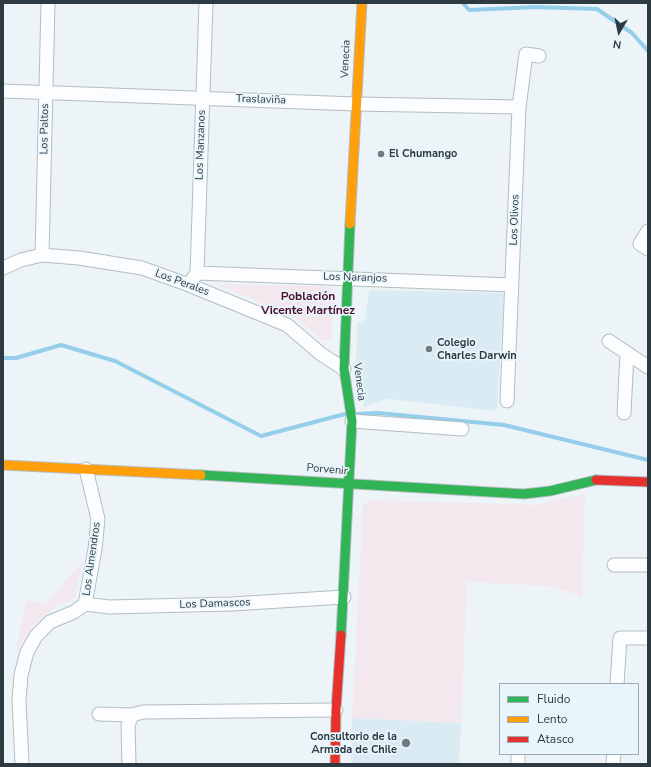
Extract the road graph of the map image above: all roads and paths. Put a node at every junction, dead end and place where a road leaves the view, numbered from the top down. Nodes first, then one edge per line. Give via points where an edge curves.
1 (48, 3) edge
2 (206, 3) edge
3 (362, 3) edge
4 (539, 56) dead end
5 (3, 91) edge
6 (46, 92) junction
7 (203, 98) junction
8 (356, 104) junction
9 (519, 108) junction
10 (648, 231) edge
11 (648, 249) edge
12 (42, 255) junction
13 (3, 268) edge
14 (196, 273) junction
15 (346, 277) junction
16 (189, 285) junction
17 (512, 285) junction
18 (609, 342) dead end
19 (627, 354) junction
20 (648, 367) edge
21 (344, 369) junction
22 (507, 401) dead end
23 (624, 414) dead end
24 (352, 421) junction
25 (462, 429) dead end
26 (3, 465) edge
27 (86, 469) junction
28 (648, 482) edge
29 (350, 484) junction
30 (614, 565) dead end
31 (648, 565) edge
32 (344, 597) junction
33 (85, 604) junction
34 (648, 638) edge
35 (616, 683) edge
36 (336, 710) junction
37 (99, 714) dead end
38 (132, 716) junction
39 (22, 764) edge
40 (129, 764) edge
41 (334, 764) edge

1 - 6 street, Los Paltos
2 - 7 street, Los Manzanos
3 - 8 street, Venecia
4 - 9 street, Los Olivos via 526,54
5 - 6 street, Traslaviña
6 - 7 street, Traslaviña
6 - 12 street, Los Paltos
7 - 8 street, Traslaviña
7 - 14 street, Los Manzanos
8 - 9 street, Traslaviña
8 - 15 street, Venecia
9 - 17 street, Los Olivos
10 - 11 street via 640,244
12 - 13 street, Los Perales
12 - 16 street, Los Perales via 142,268
14 - 15 street, Los Naranjos
14 - 16 street, Los Manzanos
15 - 17 street, Los Naranjos
15 - 21 street, Venecia
16 - 21 street, Los Perales via 287,325 321,354
17 - 22 street, Los Olivos
18 - 19 street
19 - 20 street
19 - 23 street
21 - 24 street, Venecia
24 - 25 street
24 - 29 street, Venecia
26 - 27 street, Porvenir
27 - 29 street, Porvenir
27 - 33 street, Los Almendros via 98,519
28 - 29 street, Porvenir via 591,480 550,491 524,494
29 - 32 street, Venecia
30 - 31 street
32 - 33 street, Los Damascos via 232,604 109,607
32 - 36 street, Venecia
33 - 39 street, Los Almendros via 74,612 50,622 36,636 27,652 21,675 19,701
34 - 35 street via 620,638
36 - 38 street via 143,712
36 - 41 street, Venecia
37 - 38 street
38 - 40 street via 128,725

